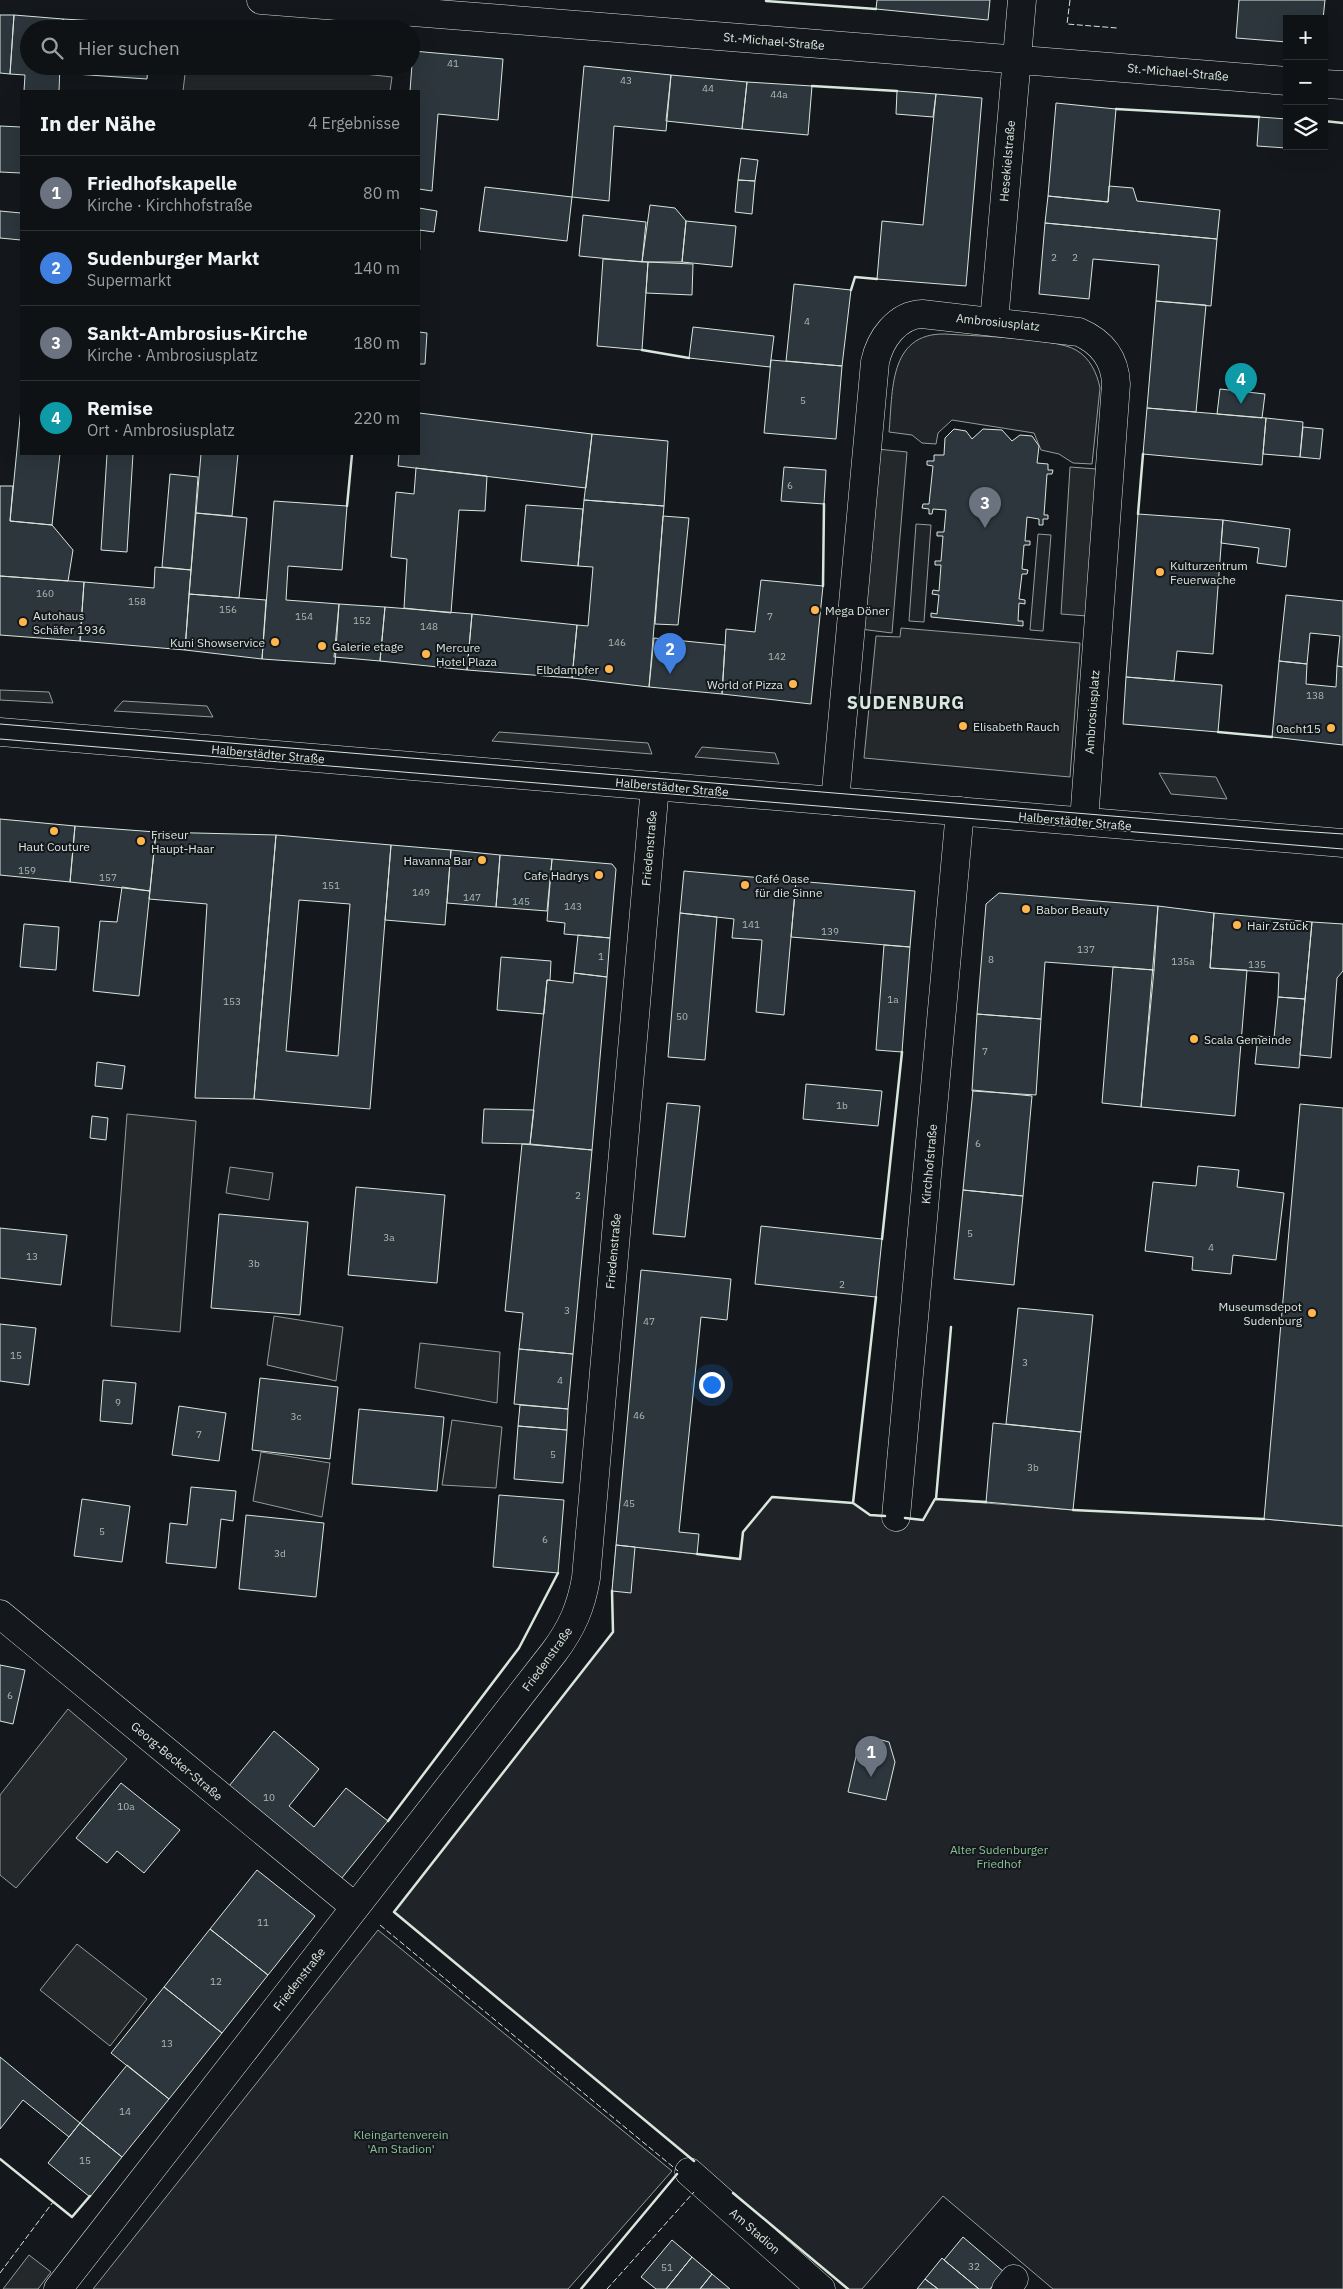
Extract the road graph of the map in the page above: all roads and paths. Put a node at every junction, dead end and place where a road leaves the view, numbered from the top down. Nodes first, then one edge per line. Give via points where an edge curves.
1 (261, 0) edge
2 (1022, 0) edge
3 (1016, 60) junction
4 (1283, 81) edge
5 (1328, 84) edge
6 (1343, 85) edge
7 (994, 322) junction
8 (0, 732) edge
9 (655, 786) junction
10 (835, 801) junction
11 (960, 811) junction
12 (1084, 821) junction
13 (1343, 843) edge
14 (896, 1518) dead end
15 (0, 1614) edge
16 (355, 1907) junction
17 (688, 2172) dead end
18 (58, 2289) edge
19 (821, 2289) edge

1 - 3 street, St.-Michael-Straße
2 - 3 street, Hesekielstraße
3 - 4 street, St.-Michael-Straße
3 - 7 street, Hesekielstraße
5 - 6 street
7 - 10 street, Ambrosiusplatz via 915,314 898,324 878,348
7 - 12 street, Ambrosiusplatz via 1079,332 1106,350 1116,375
8 - 9 street, Halberstädter Straße
9 - 10 street, Halberstädter Straße
9 - 16 street, Friedenstraße via 581,1606 554,1652
10 - 11 street, Halberstädter Straße
11 - 12 street, Halberstädter Straße
11 - 14 street, Kirchhofstraße
12 - 13 street, Halberstädter Straße
15 - 16 street, Georg-Becker-Straße
16 - 18 street, Friedenstraße
17 - 19 street, Am Stadion

